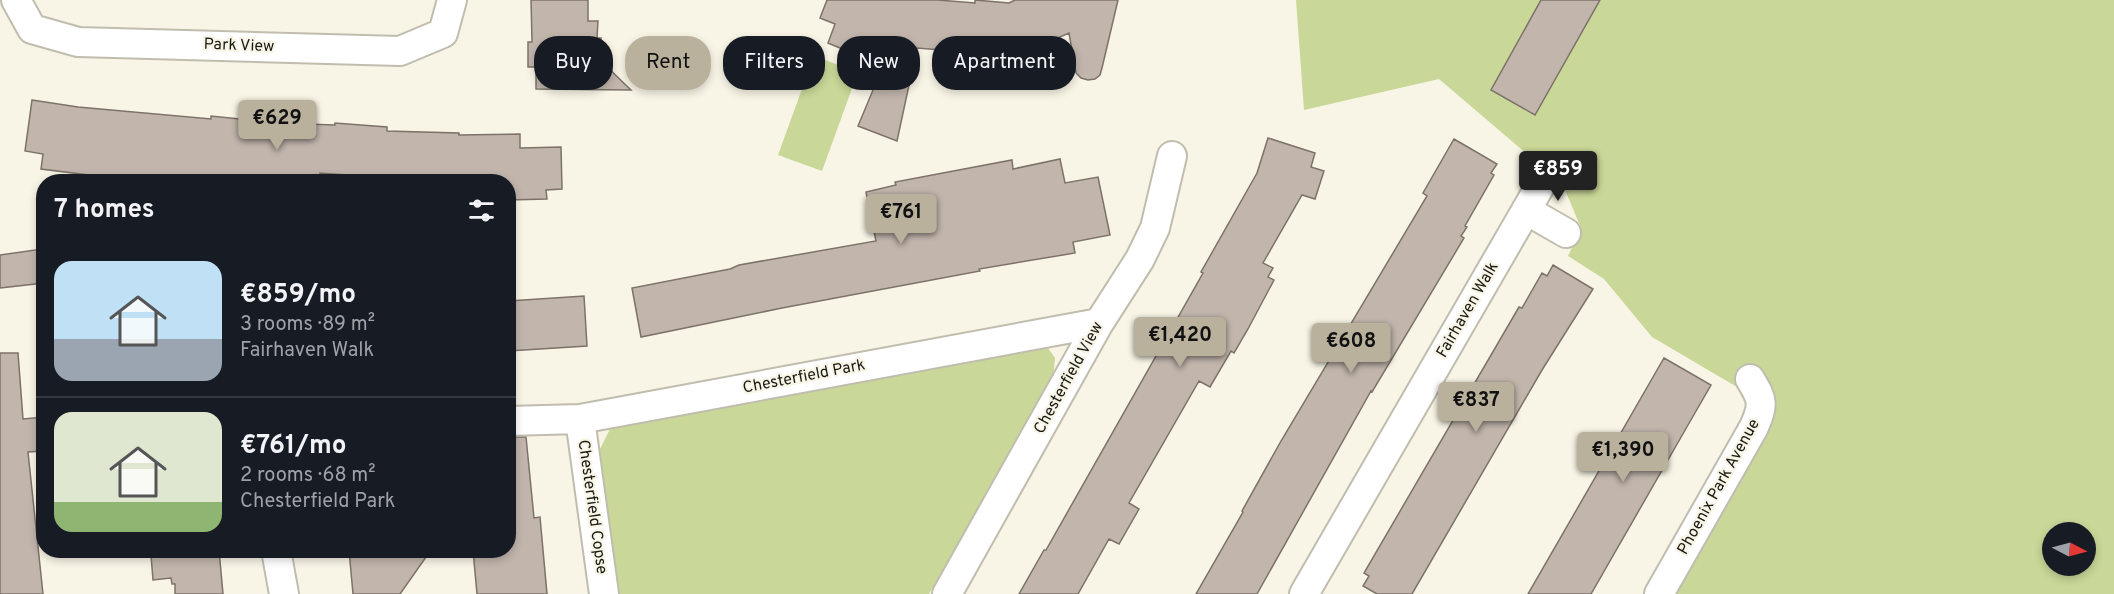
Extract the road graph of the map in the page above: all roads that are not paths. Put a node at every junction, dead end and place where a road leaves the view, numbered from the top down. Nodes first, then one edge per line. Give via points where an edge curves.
1 (16, 0) edge
2 (452, 0) edge
3 (1172, 156) dead end
4 (1543, 182) dead end
5 (1526, 210) junction
6 (1566, 233) dead end
7 (1099, 323) junction
8 (1750, 379) dead end
9 (580, 419) junction
10 (516, 421) edge
11 (277, 558) edge
12 (284, 594) edge
13 (604, 594) edge
14 (947, 594) edge
15 (1304, 594) edge
16 (1659, 594) edge

1 - 2 street, Park View via 32,29 78,42 400,51 443,33
3 - 7 street, Chesterfield View via 1155,228
4 - 5 street, Fairhaven Walk
5 - 6 street
5 - 15 street, Fairhaven Walk
7 - 9 street, Chesterfield Park
7 - 14 street, Chesterfield View
8 - 16 street, Phoenix Park Avenue via 1761,397 1761,413
9 - 10 street, Chesterfield Park
9 - 13 street, Chesterfield Copse
11 - 12 street

